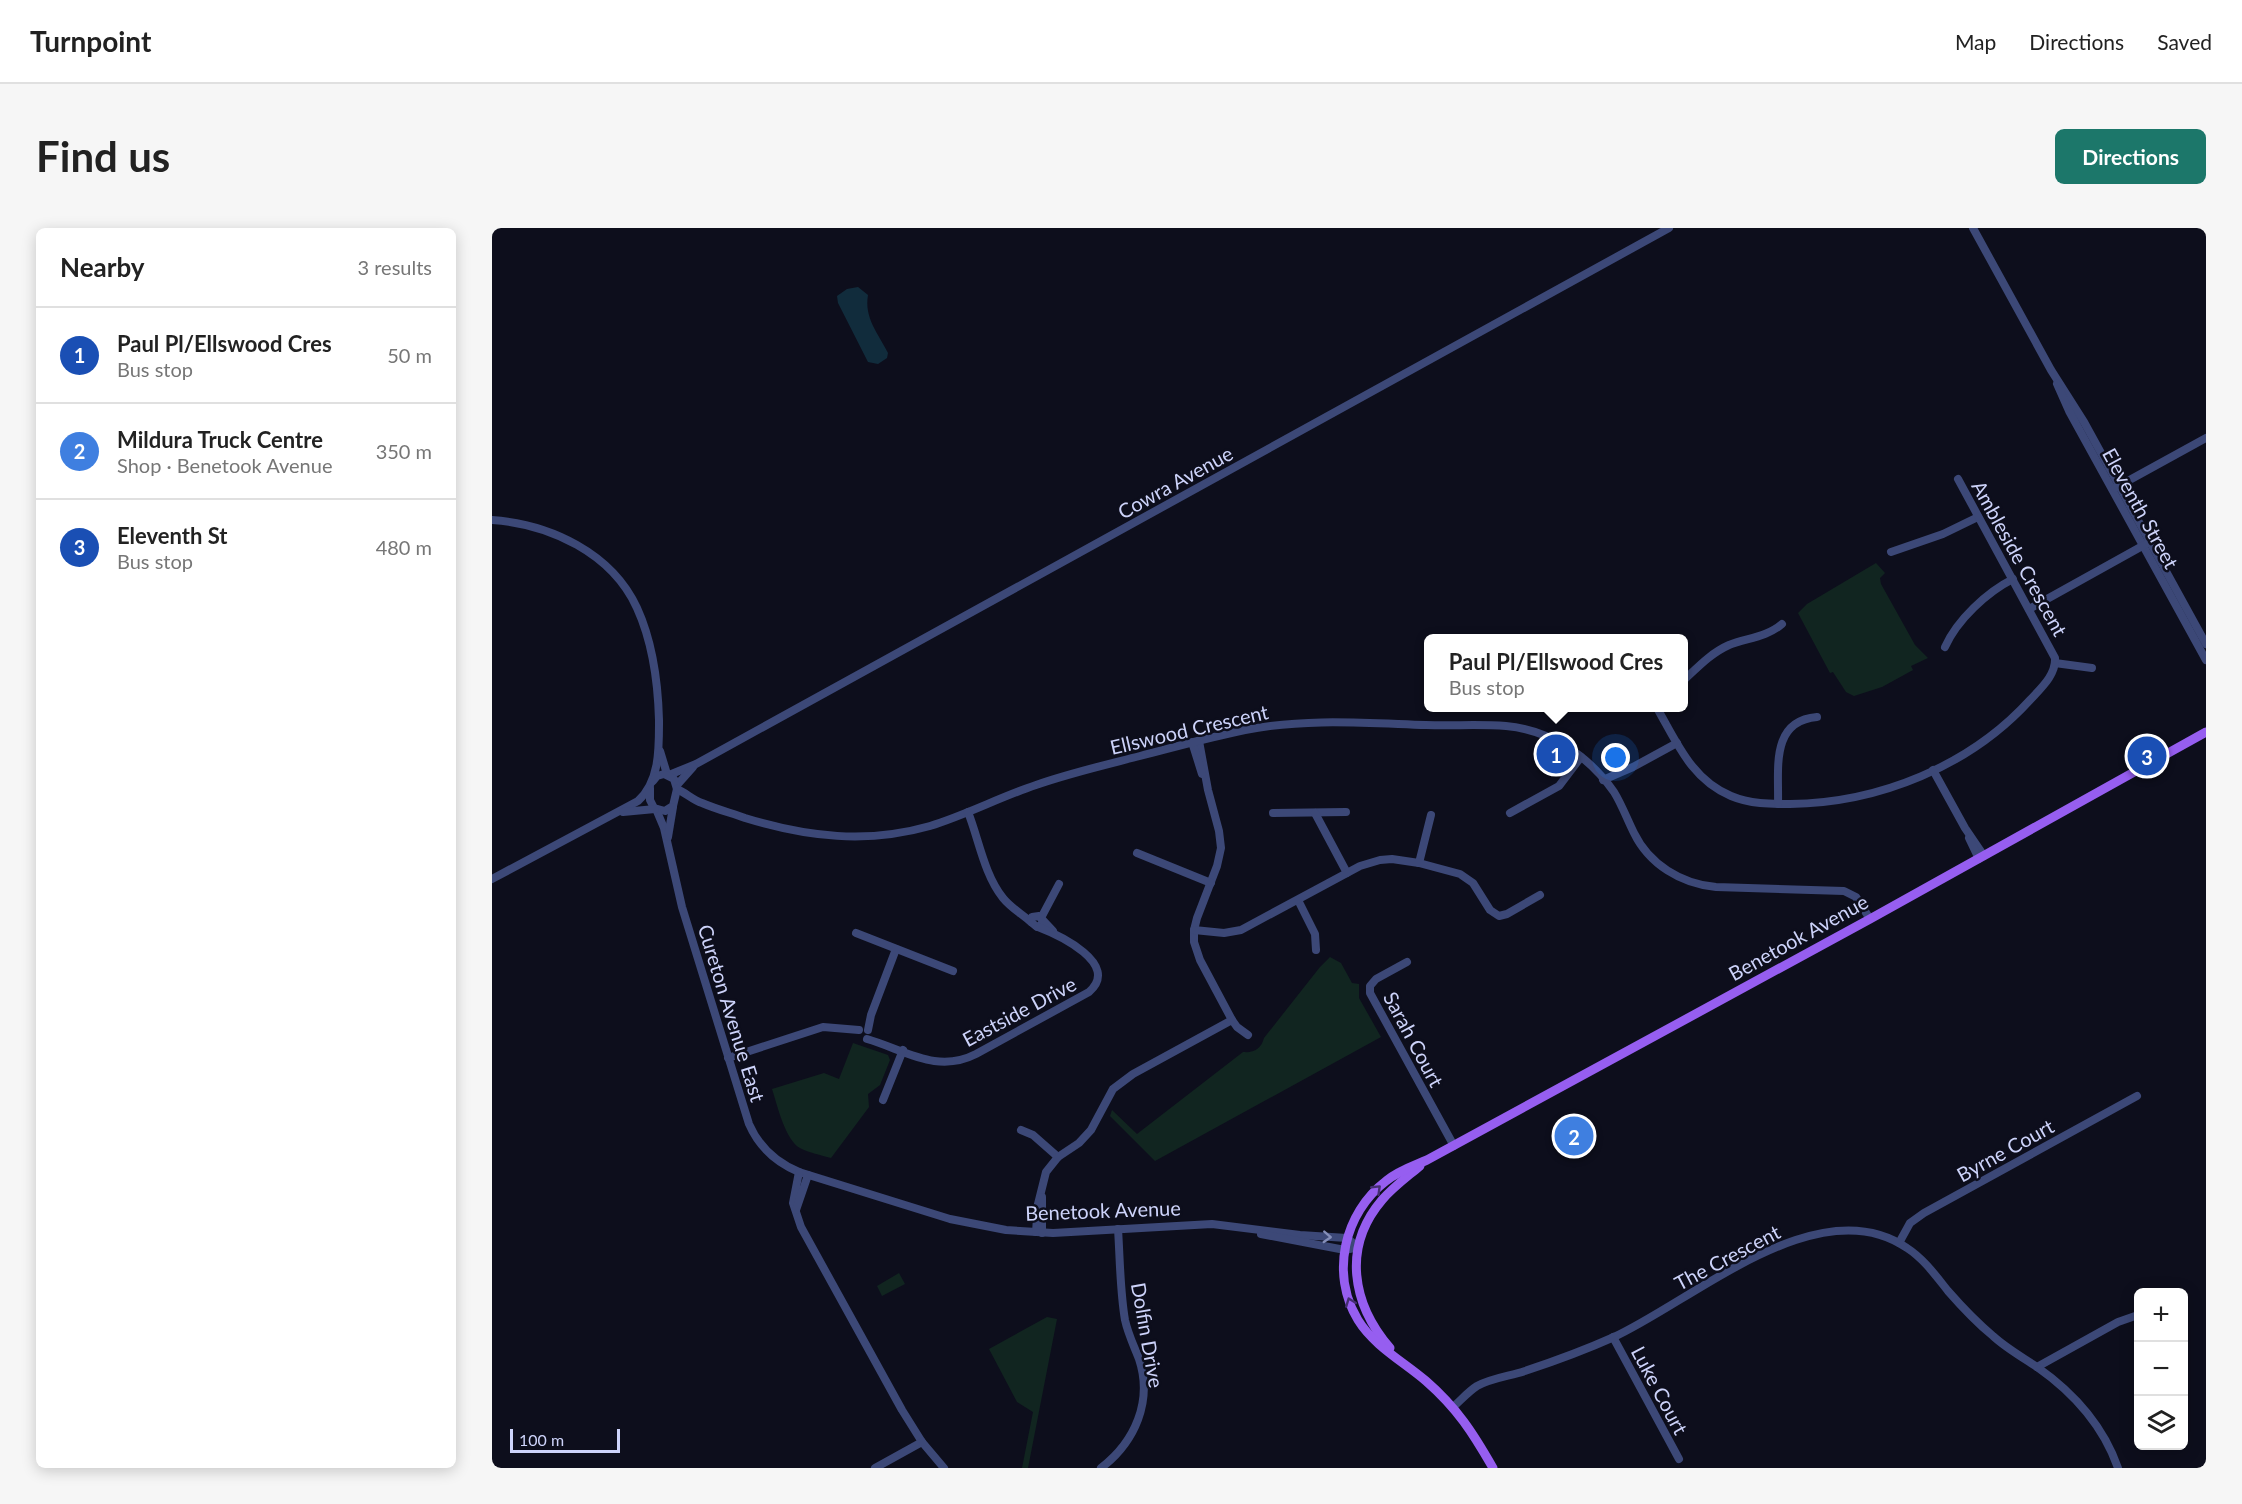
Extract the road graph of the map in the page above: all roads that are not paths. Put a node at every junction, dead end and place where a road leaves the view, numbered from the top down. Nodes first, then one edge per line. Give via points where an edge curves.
1 (1669, 228) edge
2 (1973, 228) edge
3 (2206, 438) edge
4 (1958, 479) dead end
5 (2116, 488) junction
6 (1978, 517) junction
7 (492, 520) edge
8 (2147, 544) junction
9 (1891, 552) dead end
10 (2013, 579) junction
11 (2029, 609) junction
12 (1782, 624) dead end
13 (2206, 644) edge
14 (1945, 647) dead end
15 (2206, 660) edge
16 (2055, 663) junction
17 (2092, 668) dead end
18 (1688, 676) edge
19 (1659, 712) edge
20 (1817, 717) dead end
21 (2206, 732) edge
22 (2206, 738) edge
23 (1196, 742) junction
24 (1677, 743) junction
25 (2186, 744) junction
26 (659, 746) junction
27 (1581, 757) junction
28 (696, 764) junction
29 (1933, 770) junction
30 (668, 775) junction
31 (1606, 783) junction
32 (651, 785) junction
33 (677, 787) junction
34 (701, 803) junction
35 (1778, 804) junction
36 (673, 806) junction
37 (655, 809) junction
38 (618, 812) junction
39 (1346, 812) dead end
40 (965, 813) junction
41 (1273, 813) dead end
42 (1315, 813) junction
43 (1510, 813) dead end
44 (1431, 816) dead end
45 (668, 841) junction
46 (1137, 853) dead end
47 (1982, 857) junction
48 (1419, 863) junction
49 (1347, 873) junction
50 (492, 879) edge
51 (1211, 883) junction
52 (1059, 884) dead end
53 (1540, 896) dead end
54 (1298, 900) junction
55 (1870, 918) junction
56 (1037, 920) junction
57 (1194, 930) junction
58 (856, 933) dead end
59 (896, 949) junction
60 (1316, 950) dead end
61 (1407, 962) dead end
62 (953, 971) dead end
63 (1232, 1020) junction
64 (864, 1033) junction
65 (1248, 1035) dead end
66 (903, 1050) junction
67 (727, 1056) junction
68 (2137, 1096) dead end
69 (883, 1100) dead end
70 (1021, 1130) dead end
71 (1454, 1146) junction
72 (1058, 1157) junction
73 (1427, 1160) junction
74 (799, 1172) junction
75 (808, 1175) junction
76 (795, 1211) junction
77 (1227, 1226) junction
78 (1118, 1229) junction
79 (1039, 1233) junction
80 (1347, 1238) junction
81 (1899, 1243) junction
82 (1358, 1247) junction
83 (1345, 1250) junction
84 (2134, 1317) edge
85 (1613, 1337) junction
86 (1402, 1361) junction
87 (2037, 1367) junction
88 (1454, 1407) junction
89 (922, 1442) junction
90 (1679, 1459) dead end
91 (875, 1468) edge
92 (944, 1468) edge
93 (1101, 1468) edge
94 (1493, 1468) edge
95 (2118, 1468) edge

1 - 28 street, Cowra Avenue
2 - 5 street, Eleventh Street via 2052,370 2069,411
3 - 5 street
4 - 6 street, Ambleside Crescent
5 - 8 street, Eleventh Street
6 - 9 street via 1944,534
6 - 10 street, Ambleside Crescent
7 - 26 street via 533,526 573,542 598,559 627,591 650,647
8 - 11 street
8 - 13 street, Eleventh Street
8 - 15 street, Eleventh Street
10 - 11 street, Ambleside Crescent
10 - 14 street via 1979,603
11 - 16 street, Ambleside Crescent
12 - 18 street via 1771,632 1719,650
16 - 17 street
16 - 29 street, Ambleside Crescent via 2052,674 2008,722 1969,751
19 - 24 street, Ambleside Crescent
20 - 35 street via 1798,722 1783,737
21 - 25 main road, Benetook Avenue
22 - 25 main road, Benetook Avenue
23 - 27 street, Ellswood Crescent via 1246,729 1311,722 1504,726 1548,737
23 - 40 street, Ellswood Crescent via 1046,781
23 - 51 street via 1221,848
24 - 31 street
24 - 35 street, Ambleside Crescent via 1692,767 1711,785 1739,799
25 - 47 main road, Benetook Avenue
26 - 30 street
26 - 32 street
27 - 31 street, Ellswood Crescent
27 - 43 street via 1560,786
28 - 30 street
28 - 33 street
29 - 35 street, Ambleside Crescent via 1890,789 1858,797
29 - 47 street
30 - 32 street via 657,776
30 - 33 street
31 - 55 street, Ellswood Crescent via 1641,845 1659,865 1680,878 1716,887 1844,891 1856,897
32 - 37 street via 650,800
32 - 38 street via 638,801
33 - 34 street, Ellswood Crescent
33 - 36 street
34 - 36 street, Ellswood Crescent
34 - 40 street, Ellswood Crescent via 780,828 834,837 894,835
36 - 37 street via 665,811
36 - 45 street
37 - 38 street
37 - 45 street
38 - 50 street
39 - 42 street
40 - 56 street, Eastside Drive via 999,892 1010,906
41 - 42 street
42 - 49 street
44 - 48 street
45 - 67 street, Cureton Avenue East via 682,907
46 - 51 street
47 - 55 main road, Benetook Avenue
48 - 49 street via 1380,860
48 - 53 street via 1465,877 1496,915 1507,914
49 - 54 street
51 - 57 street
52 - 56 street
54 - 57 street via 1241,930
54 - 60 street via 1315,934
55 - 71 main road, Benetook Avenue
56 - 66 street, Eastside Drive via 1086,953 1097,970 1098,982 1089,992 967,1059 938,1062
57 - 63 street via 1200,960
58 - 59 street
59 - 62 street
59 - 64 street
61 - 71 street, Sarah Court via 1376,980 1370,993
63 - 65 street
63 - 72 street via 1120,1083 1107,1097 1091,1130
64 - 66 street, Eastside Drive
64 - 67 street, Eastside Drive via 823,1027
66 - 69 street
67 - 74 street, Cureton Avenue East via 758,1142 779,1162
68 - 81 street, Byrne Court via 1924,1213 1910,1224
70 - 72 street via 1033,1135
71 - 73 main road, Benetook Avenue
72 - 79 street via 1041,1186
80 -> 73 main road, Benetook Avenue via 1359,1210 1377,1188
73 - 82 main road, Benetook Avenue via 1382,1200
74 - 75 street, Cureton Avenue East
74 - 76 street
75 - 76 street
75 - 79 street, Benetook Avenue via 966,1224
76 - 89 street
77 - 78 street, Benetook Avenue
77 -> 80 street, Benetook Avenue
77 - 83 street, Benetook Avenue
78 - 79 street, Benetook Avenue
78 - 93 street, Dolfin Drive via 1125,1317 1141,1368 1144,1393 1131,1437
80 - 82 street
80 - 83 main road
81 - 85 street, The Crescent via 1873,1233 1847,1230 1794,1240 1754,1258
81 - 87 street, The Crescent via 1920,1258 1976,1322
82 - 83 street, Benetook Avenue
82 - 86 main road via 1356,1277 1363,1308
86 -> 83 main road via 1380,1345 1355,1314 1344,1280
84 - 87 street
85 - 88 street, The Crescent via 1527,1371 1481,1384
85 - 90 street, Luke Court
86 - 88 main road
87 - 95 street, The Crescent via 2062,1385 2092,1417
88 - 94 main road
89 - 91 street
89 - 92 street

